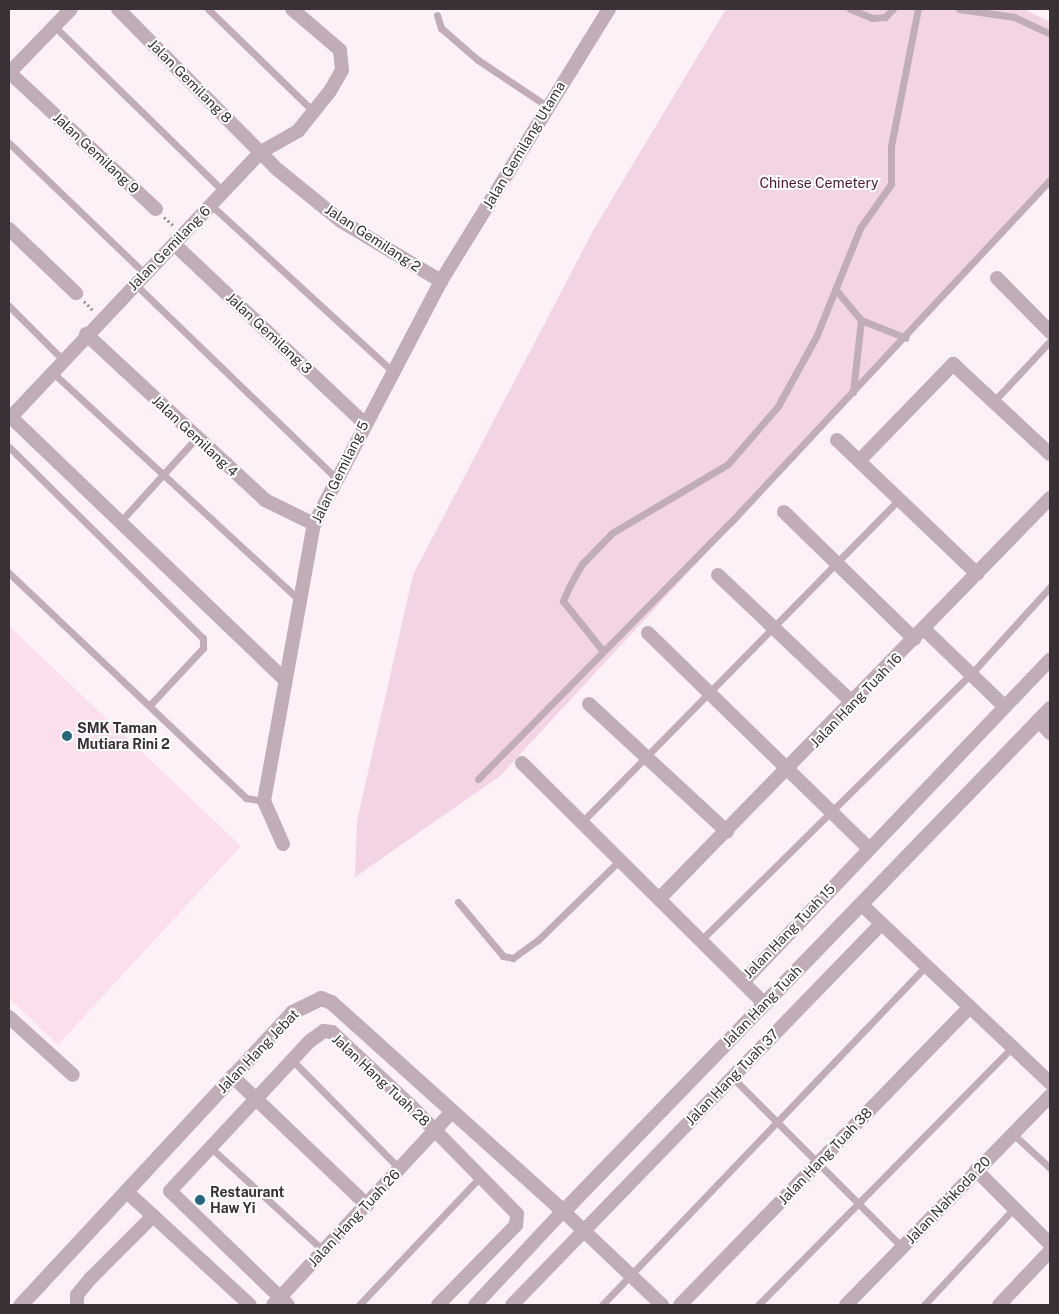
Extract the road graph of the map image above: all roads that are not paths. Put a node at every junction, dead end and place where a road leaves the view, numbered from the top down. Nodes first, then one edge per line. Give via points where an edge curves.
1 (71, 9) edge
2 (118, 9) edge
3 (208, 9) edge
4 (292, 9) edge
5 (608, 9) edge
6 (850, 9) edge
7 (894, 9) edge
8 (918, 9) edge
9 (959, 9) edge
10 (436, 16) dead end
11 (54, 26) junction
12 (1050, 34) edge
13 (9, 72) edge
14 (547, 106) junction
15 (314, 112) junction
16 (9, 142) edge
17 (262, 152) junction
18 (1050, 180) edge
19 (224, 192) junction
20 (211, 205) junction
21 (156, 209) road end
22 (9, 229) edge
23 (178, 239) junction
24 (145, 274) junction
25 (997, 278) dead end
26 (441, 281) junction
27 (134, 284) junction
28 (836, 290) junction
29 (76, 293) road end
30 (9, 306) edge
31 (861, 320) junction
32 (1050, 332) edge
33 (86, 334) junction
34 (906, 338) junction
35 (1050, 341) edge
36 (62, 359) junction
37 (51, 371) junction
38 (392, 372) junction
39 (853, 392) junction
40 (996, 399) junction
41 (9, 419) edge
42 (364, 423) junction
43 (197, 438) junction
44 (837, 440) dead end
45 (9, 447) edge
46 (1050, 454) edge
47 (860, 460) junction
48 (164, 475) junction
49 (337, 478) junction
50 (900, 498) junction
51 (1050, 498) edge
52 (784, 512) dead end
53 (120, 522) junction
54 (314, 524) junction
55 (835, 562) junction
56 (9, 573) edge
57 (977, 574) junction
58 (718, 575) dead end
59 (1050, 587) edge
60 (300, 601) junction
61 (774, 628) junction
62 (648, 632) dead end
63 (919, 634) junction
64 (603, 651) junction
65 (1050, 660) edge
66 (972, 673) junction
67 (284, 679) junction
68 (710, 696) junction
69 (853, 703) junction
70 (589, 704) dead end
71 (150, 705) junction
72 (1005, 707) junction
73 (1050, 708) edge
74 (1038, 720) junction
75 (1050, 733) edge
76 (645, 755) junction
77 (522, 763) dead end
78 (787, 770) junction
79 (478, 779) dead end
80 (264, 801) junction
81 (832, 810) junction
82 (580, 824) junction
83 (727, 832) junction
84 (283, 844) dead end
85 (868, 848) junction
86 (618, 862) junction
87 (659, 899) junction
88 (458, 902) dead end
89 (861, 904) junction
90 (881, 924) junction
91 (700, 941) junction
92 (926, 966) junction
93 (743, 982) junction
94 (764, 1004) junction
95 (970, 1007) junction
96 (9, 1017) edge
97 (1012, 1047) junction
98 (292, 1060) junction
99 (73, 1075) dead end
100 (232, 1076) junction
101 (732, 1077) junction
102 (1050, 1083) edge
103 (1050, 1096) edge
104 (257, 1100) junction
105 (450, 1113) junction
106 (779, 1124) junction
107 (436, 1131) junction
108 (1013, 1134) junction
109 (210, 1147) junction
110 (818, 1163) junction
111 (1050, 1168) edge
112 (400, 1169) junction
113 (976, 1170) junction
114 (482, 1176) junction
115 (126, 1191) junction
116 (857, 1202) junction
117 (367, 1204) junction
118 (1014, 1208) junction
119 (563, 1211) junction
120 (154, 1216) junction
121 (584, 1230) junction
122 (1050, 1244) edge
123 (902, 1248) junction
124 (324, 1251) junction
125 (1050, 1251) edge
126 (631, 1276) junction
127 (280, 1303) edge
128 (20, 1305) edge
129 (78, 1305) edge
130 (249, 1305) edge
131 (359, 1305) edge
132 (438, 1305) edge
133 (475, 1305) edge
134 (512, 1305) edge
135 (602, 1305) edge
136 (662, 1305) edge
137 (680, 1305) edge
138 (758, 1305) edge
139 (846, 1305) edge
140 (924, 1305) edge
141 (998, 1305) edge

1 - 11 street
2 - 17 street, Jalan Gemilang 8
3 - 15 lane
4 - 15 street, Jalan Gemilang 6 via 340,50 342,70
5 - 14 street, Jalan Gemilang Utama
6 - 7 lane via 872,18 884,17
8 - 28 lane via 894,129 891,184 860,228
9 - 12 lane via 1014,17
10 - 14 lane via 441,28 478,60
11 - 13 street
11 - 19 lane
13 - 21 street, Jalan Gemilang 9
14 - 26 street, Jalan Gemilang Utama
15 - 17 street, Jalan Gemilang 6 via 298,131
16 - 24 lane
17 - 19 street, Jalan Gemilang 6
17 - 26 street, Jalan Gemilang 2 via 341,221
18 - 34 lane
19 - 20 street, Jalan Gemilang 6
20 - 23 street, Jalan Gemilang 6
20 - 38 lane
22 - 29 street
23 - 24 street, Jalan Gemilang 6
23 - 42 street, Jalan Gemilang 3
24 - 27 street, Jalan Gemilang 6
25 - 32 street
26 - 38 street, Jalan Gemilang 5
27 - 33 street, Jalan Gemilang 6
27 - 49 lane
28 - 31 lane
28 - 64 lane via 778,406 728,464 632,520 582,564 563,600
30 - 36 lane
31 - 34 lane
31 - 39 lane
33 - 36 street, Jalan Gemilang 6
33 - 43 street, Jalan Gemilang 4
34 - 39 lane
35 - 40 lane
36 - 37 street, Jalan Gemilang 6
37 - 41 street, Jalan Gemilang 6
37 - 48 lane
38 - 42 street, Jalan Gemilang 5
39 - 64 lane
40 - 46 street
40 - 47 street via 953,364
41 - 53 street, Jalan Gemilang 6
42 - 49 street, Jalan Gemilang 5
43 - 48 lane
43 - 54 street, Jalan Gemilang 4 via 265,500
44 - 47 street
45 - 71 lane via 204,638 203,648
47 - 50 street
48 - 53 lane
48 - 60 lane
49 - 54 street, Jalan Gemilang 5
50 - 55 lane
50 - 57 street
51 - 57 street, Jalan Hang Tuah 16
52 - 55 street
53 - 67 street
54 - 60 street, Jalan Gemilang 5
55 - 61 lane
55 - 63 street
56 - 71 lane
57 - 63 street, Jalan Hang Tuah 16
58 - 61 street
59 - 66 lane
60 - 67 street, Jalan Gemilang 5
61 - 68 lane
61 - 69 street
62 - 68 street
63 - 66 street
63 - 69 street, Jalan Hang Tuah 16
64 - 79 lane
65 - 72 street, Jalan Hang Tuah 15
66 - 72 street
66 - 81 lane
67 - 80 street, Jalan Gemilang 5
68 - 76 lane
68 - 78 street
69 - 78 street, Jalan Hang Tuah 16
70 - 76 street
71 - 80 lane via 246,798
72 - 85 street, Jalan Hang Tuah 15
73 - 74 street, Jalan Hang Tuah
74 - 75 street
74 - 89 street, Jalan Hang Tuah
76 - 82 lane
76 - 83 street
77 - 82 street, Jalan Hang Tuah 15
78 - 81 street
78 - 83 street, Jalan Hang Tuah 16
80 - 84 street
81 - 85 street
81 - 91 lane
82 - 86 street, Jalan Hang Tuah 15
83 - 87 street, Jalan Hang Tuah 16
85 - 93 street, Jalan Hang Tuah 15
86 - 87 street, Jalan Hang Tuah 15
86 - 88 lane via 538,940 512,958 504,956
87 - 91 street, Jalan Hang Tuah 15
89 - 90 street
89 - 94 street, Jalan Hang Tuah
90 - 92 street
90 - 101 street, Jalan Hang Tuah 37
91 - 93 street, Jalan Hang Tuah 15
92 - 95 street
92 - 106 lane
93 - 94 street
94 - 119 street, Jalan Hang Tuah
95 - 97 street
95 - 110 street, Jalan Hang Tuah 38
96 - 99 street
97 - 102 street
97 - 116 lane
98 - 104 street, Jalan Hang Tuah 28
98 - 107 street, Jalan Hang Tuah 28 via 316,1034 332,1032
98 - 112 lane
100 - 104 street
100 - 105 street, Jalan Hang Jebat via 292,1012 321,998 331,1002
100 - 115 street, Jalan Hang Jebat
101 - 106 lane
101 - 121 street, Jalan Hang Tuah 37
103 - 108 street, Jalan Nahkoda 20
104 - 109 street, Jalan Hang Tuah 28
104 - 117 street
105 - 107 street, Jalan Hang Tuah 26
105 - 119 street, Jalan Hang Jebat
106 - 110 lane
106 - 126 lane
107 - 112 street, Jalan Hang Tuah 26
107 - 114 street, Jalan Hang Tuah 28
108 - 111 lane
108 - 113 street, Jalan Nahkoda 20
109 - 124 lane
109 - 127 street, Jalan Hang Tuah 28 via 172,1188 171,1196
110 - 116 lane
110 - 137 street, Jalan Hang Tuah 38
112 - 117 street, Jalan Hang Tuah 26
113 - 118 street
113 - 123 street, Jalan Nahkoda 20
114 - 131 lane
114 - 132 street, Jalan Hang Tuah 28 via 515,1208 516,1224
115 - 120 street
115 - 128 street, Jalan Hang Jebat
116 - 123 lane
116 - 138 lane
117 - 124 street, Jalan Hang Tuah 26
118 - 122 street
118 - 140 lane
119 - 121 street
119 - 133 street, Jalan Hang Tuah
120 - 129 street via 91,1278 78,1295
120 - 130 street
121 - 126 street
121 - 134 street, Jalan Hang Tuah 37
123 - 139 street, Jalan Nahkoda 20
124 - 127 street, Jalan Hang Tuah 26
125 - 141 street
126 - 135 lane
126 - 136 street

